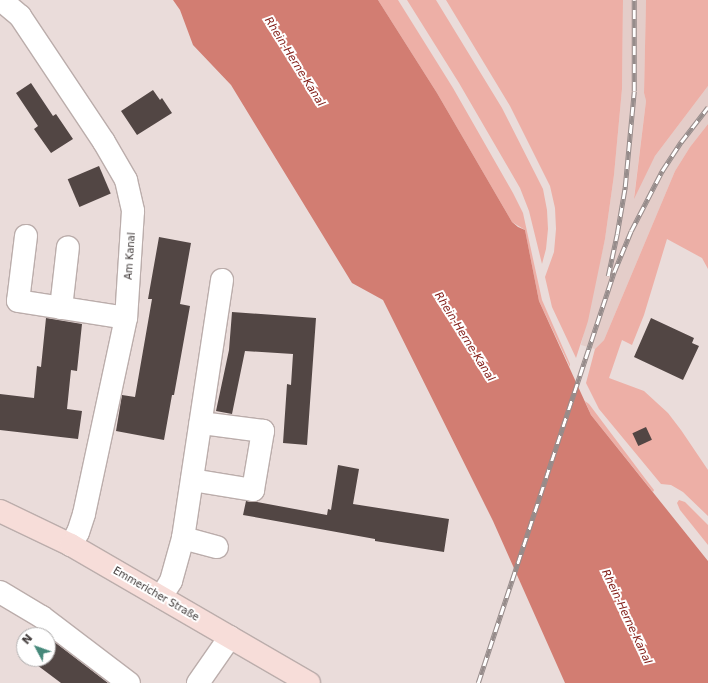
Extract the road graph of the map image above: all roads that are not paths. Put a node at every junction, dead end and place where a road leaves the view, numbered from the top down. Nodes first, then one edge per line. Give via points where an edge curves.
1 (1, 0) edge
2 (26, 236) dead end
3 (68, 247) dead end
4 (222, 280) dead end
5 (61, 308) junction
6 (126, 318) junction
7 (201, 423) junction
8 (192, 480) junction
9 (0, 511) edge
10 (183, 538) junction
11 (71, 545) junction
12 (217, 547) dead end
13 (0, 592) edge
14 (161, 597) junction
15 (230, 637) junction
16 (129, 683) edge
17 (198, 683) edge
18 (309, 683) edge

1 - 6 street, Am Kanal via 20,16 104,142 126,180 133,211
2 - 5 street via 18,301
3 - 5 street
4 - 7 street
5 - 6 street
6 - 11 street, Am Kanal via 84,514
7 - 8 street
7 - 8 street via 263,431 262,438 253,490
8 - 10 street
9 - 11 main road, Emmericher Straße
10 - 12 street
10 - 14 street via 171,581
11 - 14 main road, Emmericher Straße
13 - 16 street via 42,617
14 - 15 main road, Emmericher Straße
15 - 17 street
15 - 18 main road, Emmericher Straße

